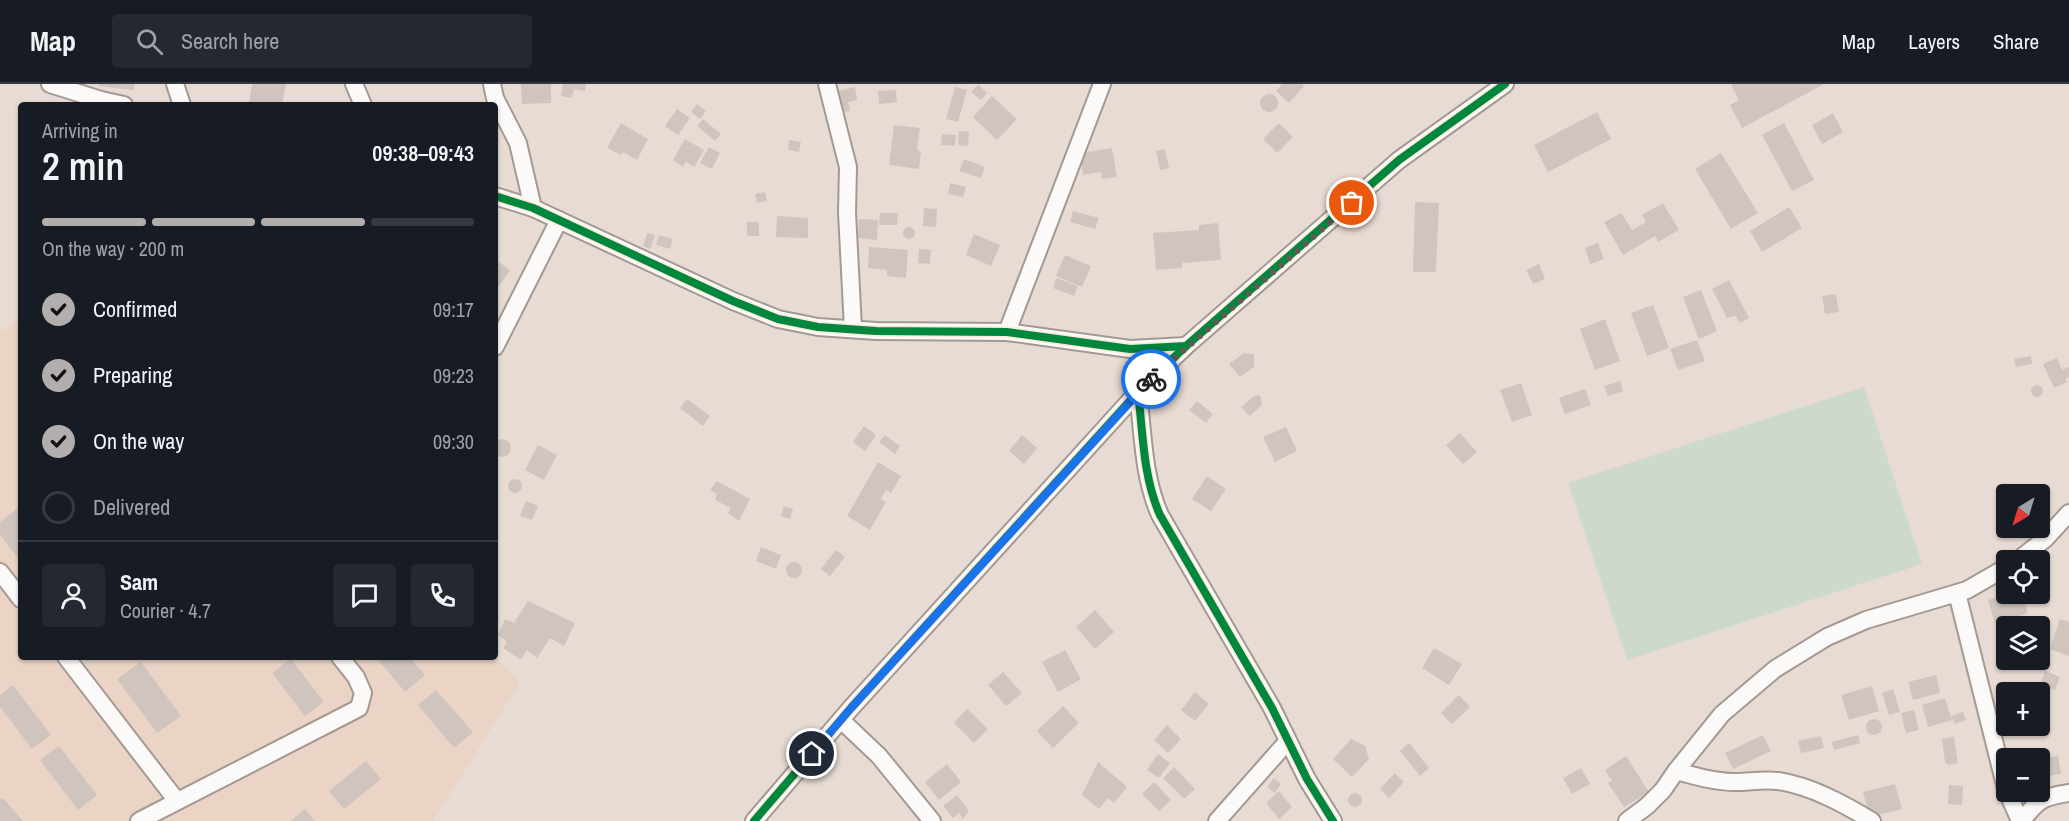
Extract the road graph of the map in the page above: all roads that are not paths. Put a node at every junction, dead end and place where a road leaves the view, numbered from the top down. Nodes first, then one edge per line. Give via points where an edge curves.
1 (50, 84) edge
2 (175, 84) edge
3 (354, 84) edge
4 (492, 84) edge
5 (827, 84) edge
6 (1102, 84) edge
7 (1505, 84) edge
8 (110, 102) edge
9 (181, 102) edge
10 (362, 102) edge
11 (497, 102) edge
12 (498, 104) edge
13 (498, 197) edge
14 (533, 208) junction
15 (559, 220) junction
16 (853, 329) junction
17 (1007, 332) junction
18 (498, 341) edge
19 (1186, 346) junction
20 (1138, 392) junction
21 (2069, 513) edge
22 (2031, 550) edge
23 (0, 572) edge
24 (1996, 573) edge
25 (1957, 593) junction
26 (18, 595) edge
27 (68, 660) edge
28 (342, 660) edge
29 (841, 720) junction
30 (1287, 742) junction
31 (1676, 771) junction
32 (2069, 793) edge
33 (177, 801) junction
34 (139, 821) edge
35 (754, 821) edge
36 (932, 821) edge
37 (1216, 821) edge
38 (1333, 821) edge
39 (1627, 821) edge
40 (1872, 821) edge
41 (2021, 821) edge

1 - 8 street
2 - 9 street
3 - 10 street
4 - 11 street
5 - 16 street via 848,167
6 - 17 street
7 - 19 street via 1400,160
12 - 14 street via 518,143
13 - 14 street
14 - 15 street
15 - 16 street via 778,319
15 - 18 street
16 - 17 street
17 - 19 street via 1130,349
19 - 20 street
20 - 29 street
20 - 30 street via 1152,496 1160,515 1272,708
21 - 22 street
23 - 26 street
24 - 25 street
25 - 31 street via 1866,620 1827,637 1775,669 1722,714
25 - 41 street via 2006,789
27 - 33 street
28 - 33 street via 363,693 359,708
29 - 35 street
29 - 36 street via 879,756
30 - 37 street
30 - 38 street
31 - 39 street via 1663,790
31 - 40 street via 1710,780 1791,784
32 - 41 street via 2047,796
33 - 34 street

